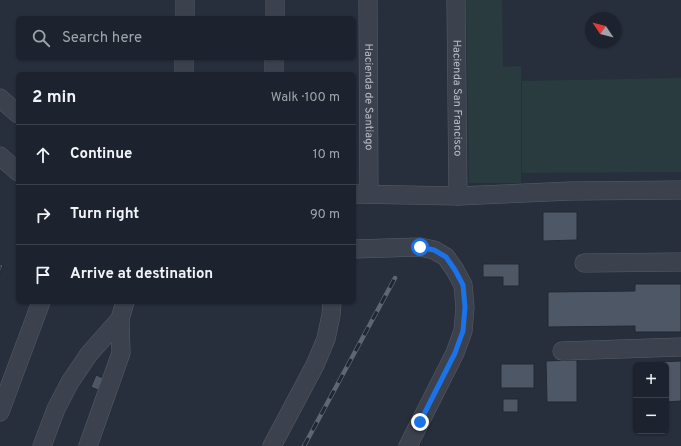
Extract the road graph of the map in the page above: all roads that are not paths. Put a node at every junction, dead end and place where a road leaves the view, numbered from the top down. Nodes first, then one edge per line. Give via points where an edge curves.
1 (275, 0) edge
2 (368, 0) edge
3 (456, 0) edge
4 (275, 16) edge
5 (184, 60) edge
6 (274, 60) edge
7 (184, 72) edge
8 (274, 72) edge
9 (0, 98) edge
10 (16, 112) edge
11 (0, 156) edge
12 (16, 170) edge
13 (681, 190) edge
14 (361, 194) edge
15 (458, 196) junction
16 (356, 249) edge
17 (681, 262) edge
18 (584, 263) dead end
19 (40, 304) edge
20 (124, 304) edge
21 (332, 304) edge
22 (120, 319) junction
23 (681, 347) edge
24 (562, 351) dead end
25 (0, 412) edge
26 (42, 446) edge
27 (88, 446) edge
28 (272, 446) edge
29 (408, 446) edge

1 - 4 street
2 - 14 street, Hacienda de Santiago
3 - 15 street, Hacienda San Francisco
5 - 7 street
6 - 8 street
9 - 10 street
11 - 12 street
13 - 15 street
14 - 15 street
16 - 29 street via 420,247 434,250 446,257 463,285 463,331 455,353
17 - 18 street
19 - 25 street
20 - 22 street
21 - 28 street via 326,339 315,366
22 - 26 street via 70,382 56,409
22 - 27 street via 121,353
23 - 24 street

